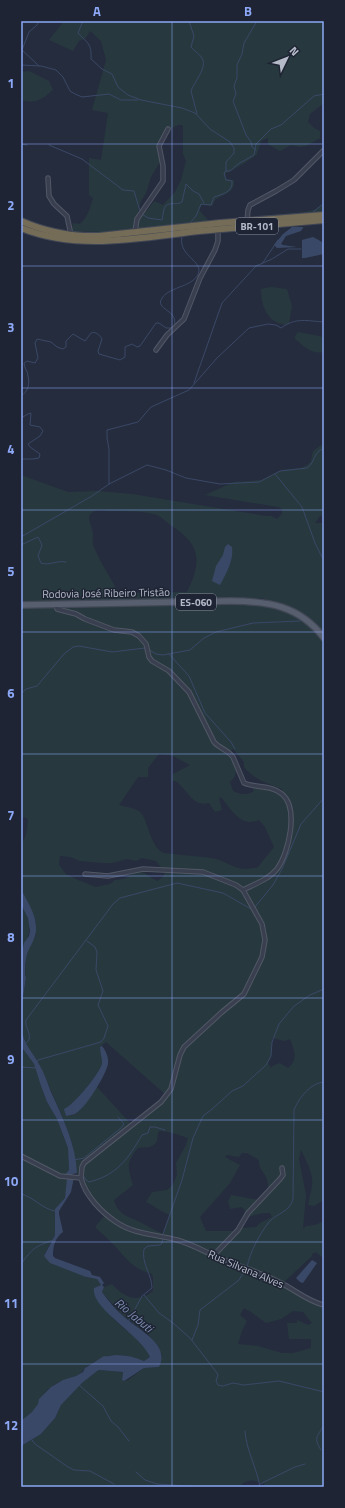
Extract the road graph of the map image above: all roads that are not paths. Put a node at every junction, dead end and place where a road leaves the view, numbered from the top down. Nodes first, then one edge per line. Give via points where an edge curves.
1 (168, 128) dead end
2 (324, 150) edge
3 (48, 178) dead end
4 (324, 214) edge
5 (324, 220) edge
6 (247, 221) junction
7 (21, 222) edge
8 (21, 228) edge
9 (191, 229) junction
10 (218, 229) junction
11 (182, 230) junction
12 (135, 233) junction
13 (71, 235) junction
14 (156, 350) dead end
15 (21, 604) edge
16 (56, 604) junction
17 (324, 638) edge
18 (84, 874) dead end
19 (243, 890) junction
20 (21, 1156) edge
21 (282, 1168) dead end
22 (81, 1178) junction
23 (213, 1256) junction
24 (324, 1305) edge

1 - 12 street via 159,146 163,166 162,181 137,219
2 - 6 street via 294,180 250,205
3 - 13 street via 49,196 67,216
4 - 6 highway, BR-101
5 - 10 highway, BR-101
6 - 9 highway, BR-101
7 - 13 highway, BR-101
8 - 11 highway, BR-101 via 50,237 83,242 108,241
9 - 10 highway, BR-101
9 - 11 highway, BR-101
10 - 14 street via 216,248 200,278 184,318
11 - 12 highway, BR-101
12 - 13 highway, BR-101
15 - 16 main road, Rodovia José Ribeiro Tristão / ES-060
16 - 17 main road, Rodovia José Ribeiro Tristão / ES-060 via 264,602 294,612 313,625
16 - 19 street via 59,610 76,614 114,630 132,632 139,636 146,644 152,661 169,671 189,692 214,742 233,757 244,783 276,789 285,797 291,810 291,824 280,864 270,876
18 - 19 street via 108,876 143,868 193,870 209,874
19 - 22 street via 260,919 264,940 260,960 244,994 184,1048 171,1089 165,1098 85,1162 81,1168
20 - 22 street via 58,1175
21 - 23 street via 283,1175 280,1179
22 - 23 street, Rua Silvana Alves via 92,1200 112,1219 137,1232 183,1242
23 - 24 street, Rua Silvana Alves via 279,1282

